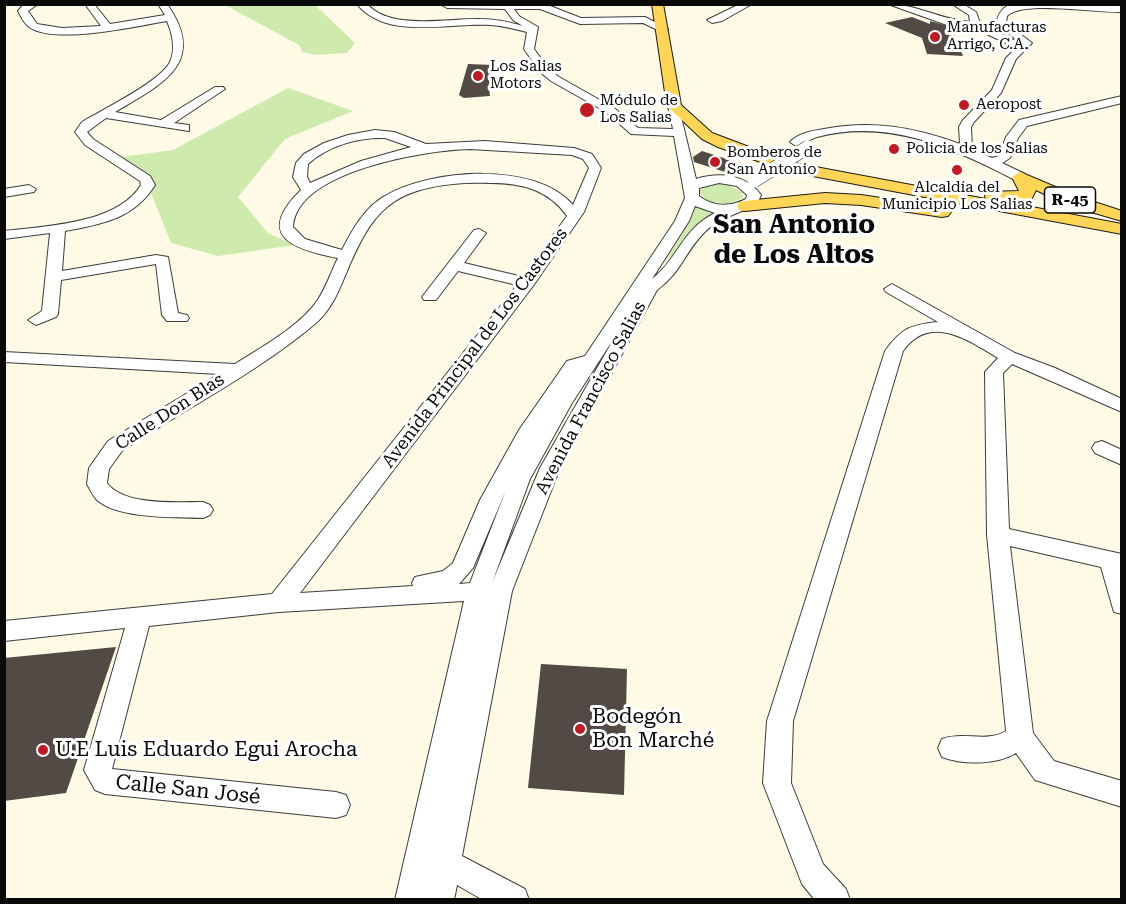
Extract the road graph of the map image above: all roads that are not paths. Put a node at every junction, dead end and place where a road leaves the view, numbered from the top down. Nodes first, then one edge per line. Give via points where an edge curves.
1 (34, 4) edge
2 (89, 4) edge
3 (162, 4) edge
4 (361, 4) edge
5 (447, 4) edge
6 (657, 4) edge
7 (664, 4) edge
8 (748, 4) edge
9 (892, 4) edge
10 (956, 4) edge
11 (1051, 4) edge
12 (1057, 4) edge
13 (508, 6) edge
14 (1122, 9) edge
15 (171, 17) junction
16 (712, 20) dead end
17 (976, 25) junction
18 (108, 28) junction
19 (663, 29) junction
20 (534, 32) junction
21 (1021, 47) junction
22 (219, 89) dead end
23 (1122, 99) edge
24 (674, 106) junction
25 (103, 114) junction
26 (164, 124) junction
27 (185, 129) dead end
28 (674, 134) junction
29 (425, 148) junction
30 (966, 151) junction
31 (992, 163) junction
32 (685, 170) junction
33 (1020, 177) junction
34 (715, 179) junction
35 (29, 189) dead end
36 (308, 190) junction
37 (743, 190) junction
38 (934, 190) junction
39 (4, 193) edge
40 (691, 193) junction
41 (574, 216) junction
42 (1122, 217) edge
43 (1122, 224) edge
44 (58, 227) junction
45 (1122, 229) edge
46 (479, 233) dead end
47 (4, 235) edge
48 (1122, 239) edge
49 (346, 255) junction
50 (454, 265) junction
51 (52, 277) junction
52 (527, 282) junction
53 (892, 289) dead end
54 (430, 297) dead end
55 (181, 318) dead end
56 (36, 320) dead end
57 (962, 330) junction
58 (4, 357) edge
59 (1009, 357) junction
60 (592, 359) junction
61 (237, 370) junction
62 (1122, 406) edge
63 (1102, 448) dead end
64 (1122, 458) edge
65 (203, 510) dead end
66 (998, 535) junction
67 (1116, 562) edge
68 (478, 591) junction
69 (501, 591) junction
70 (279, 603) junction
71 (1122, 605) edge
72 (140, 617) junction
73 (4, 631) edge
74 (1020, 737) junction
75 (951, 748) dead end
76 (1122, 794) edge
77 (336, 805) dead end
78 (446, 864) junction
79 (411, 900) edge
80 (438, 900) edge
81 (514, 900) edge
82 (835, 900) edge

1 - 18 street via 23,11 33,26 68,30
2 - 18 street
3 - 15 street
4 - 20 street via 376,16 407,24 492,22
5 - 13 street
6 - 19 main road
7 - 38 main road via 680,94 692,116 715,134 747,150 794,164
8 - 16 street
9 - 17 street via 950,23
10 - 17 street via 973,14
11 - 21 street via 1011,6 1005,10 1001,24 1027,44
12 - 14 street
13 - 19 street via 541,6 580,21 644,16
13 - 20 street
15 - 18 street
15 - 25 street via 176,28 177,56 173,66 148,87
17 - 21 street
19 - 24 main road
20 - 28 street via 529,49 555,79 600,104 635,131
21 - 30 street via 1011,58 997,91 969,120
22 - 26 street
23 - 31 street via 1023,123 1004,158
24 - 28 street
24 - 45 main road via 707,136 786,166
25 - 26 street
25 - 44 street via 86,125 82,136 146,179 146,190 128,207 112,214
26 - 27 street
28 - 32 street via 676,165
29 - 36 street via 361,165
29 - 36 street via 375,133 328,146 302,163 300,177
29 - 41 street via 506,145 571,151 589,157 595,168
30 - 31 street, R-45
30 - 37 street, R-45, bridge via 894,129 861,127 827,132 824,137 802,144
31 - 33 street, R-45
32 - 34 street
32 - 40 street
33 - 38 main road via 1028,189 1024,196 1016,198
33 - 42 main road, R-45
34 - 37 street
34 - 40 street via 696,184
35 - 39 street
36 - 49 street via 284,217 284,225 291,235 310,247
37 - 40 street via 713,208
37 - 48 main road via 791,200 861,200
37 - 69 street, Avenida Francisco Salias / R-45 via 696,232 667,275 651,287 550,468
38 - 43 main road
40 - 60 street, Avenida Francisco Salias via 682,221
41 - 49 street, Avenida Principal de Los Castores via 565,202 539,187 496,179 449,181 390,198 369,219
41 - 52 street, Avenida Principal de Los Castores
44 - 47 street
44 - 51 street
46 - 50 street
49 - 61 street, Avenida Principal de Los Castores via 318,313
50 - 52 street
50 - 54 street
51 - 55 street via 163,260 170,315
51 - 56 street via 50,314
52 - 70 street, Avenida Principal de Los Castores
53 - 57 street
57 - 59 street
57 - 82 street via 918,329 903,337 894,351 780,721 777,783 812,874
58 - 61 street
59 - 62 street
59 - 66 street via 994,372
60 - 68 street, Avenida Francisco Salias via 520,479
60 - 70 street via 573,365 562,378 490,500 462,568 449,579 312,593
61 - 65 street, Calle Don Blas via 115,446 98,471 102,493 113,501 127,506
63 - 64 street
66 - 67 street
66 - 74 street
67 - 71 street
68 - 69 street
68 - 70 street
68 - 79 street, Avenida Francisco Salias
69 - 78 street, Avenida Francisco Salias / R-45
70 - 72 street
72 - 73 street
72 - 77 street, Calle San José via 97,770 105,781
74 - 75 street via 1000,749
74 - 76 street via 1045,771
78 - 80 street, Avenida Francisco Salias / R-45
78 - 81 street

